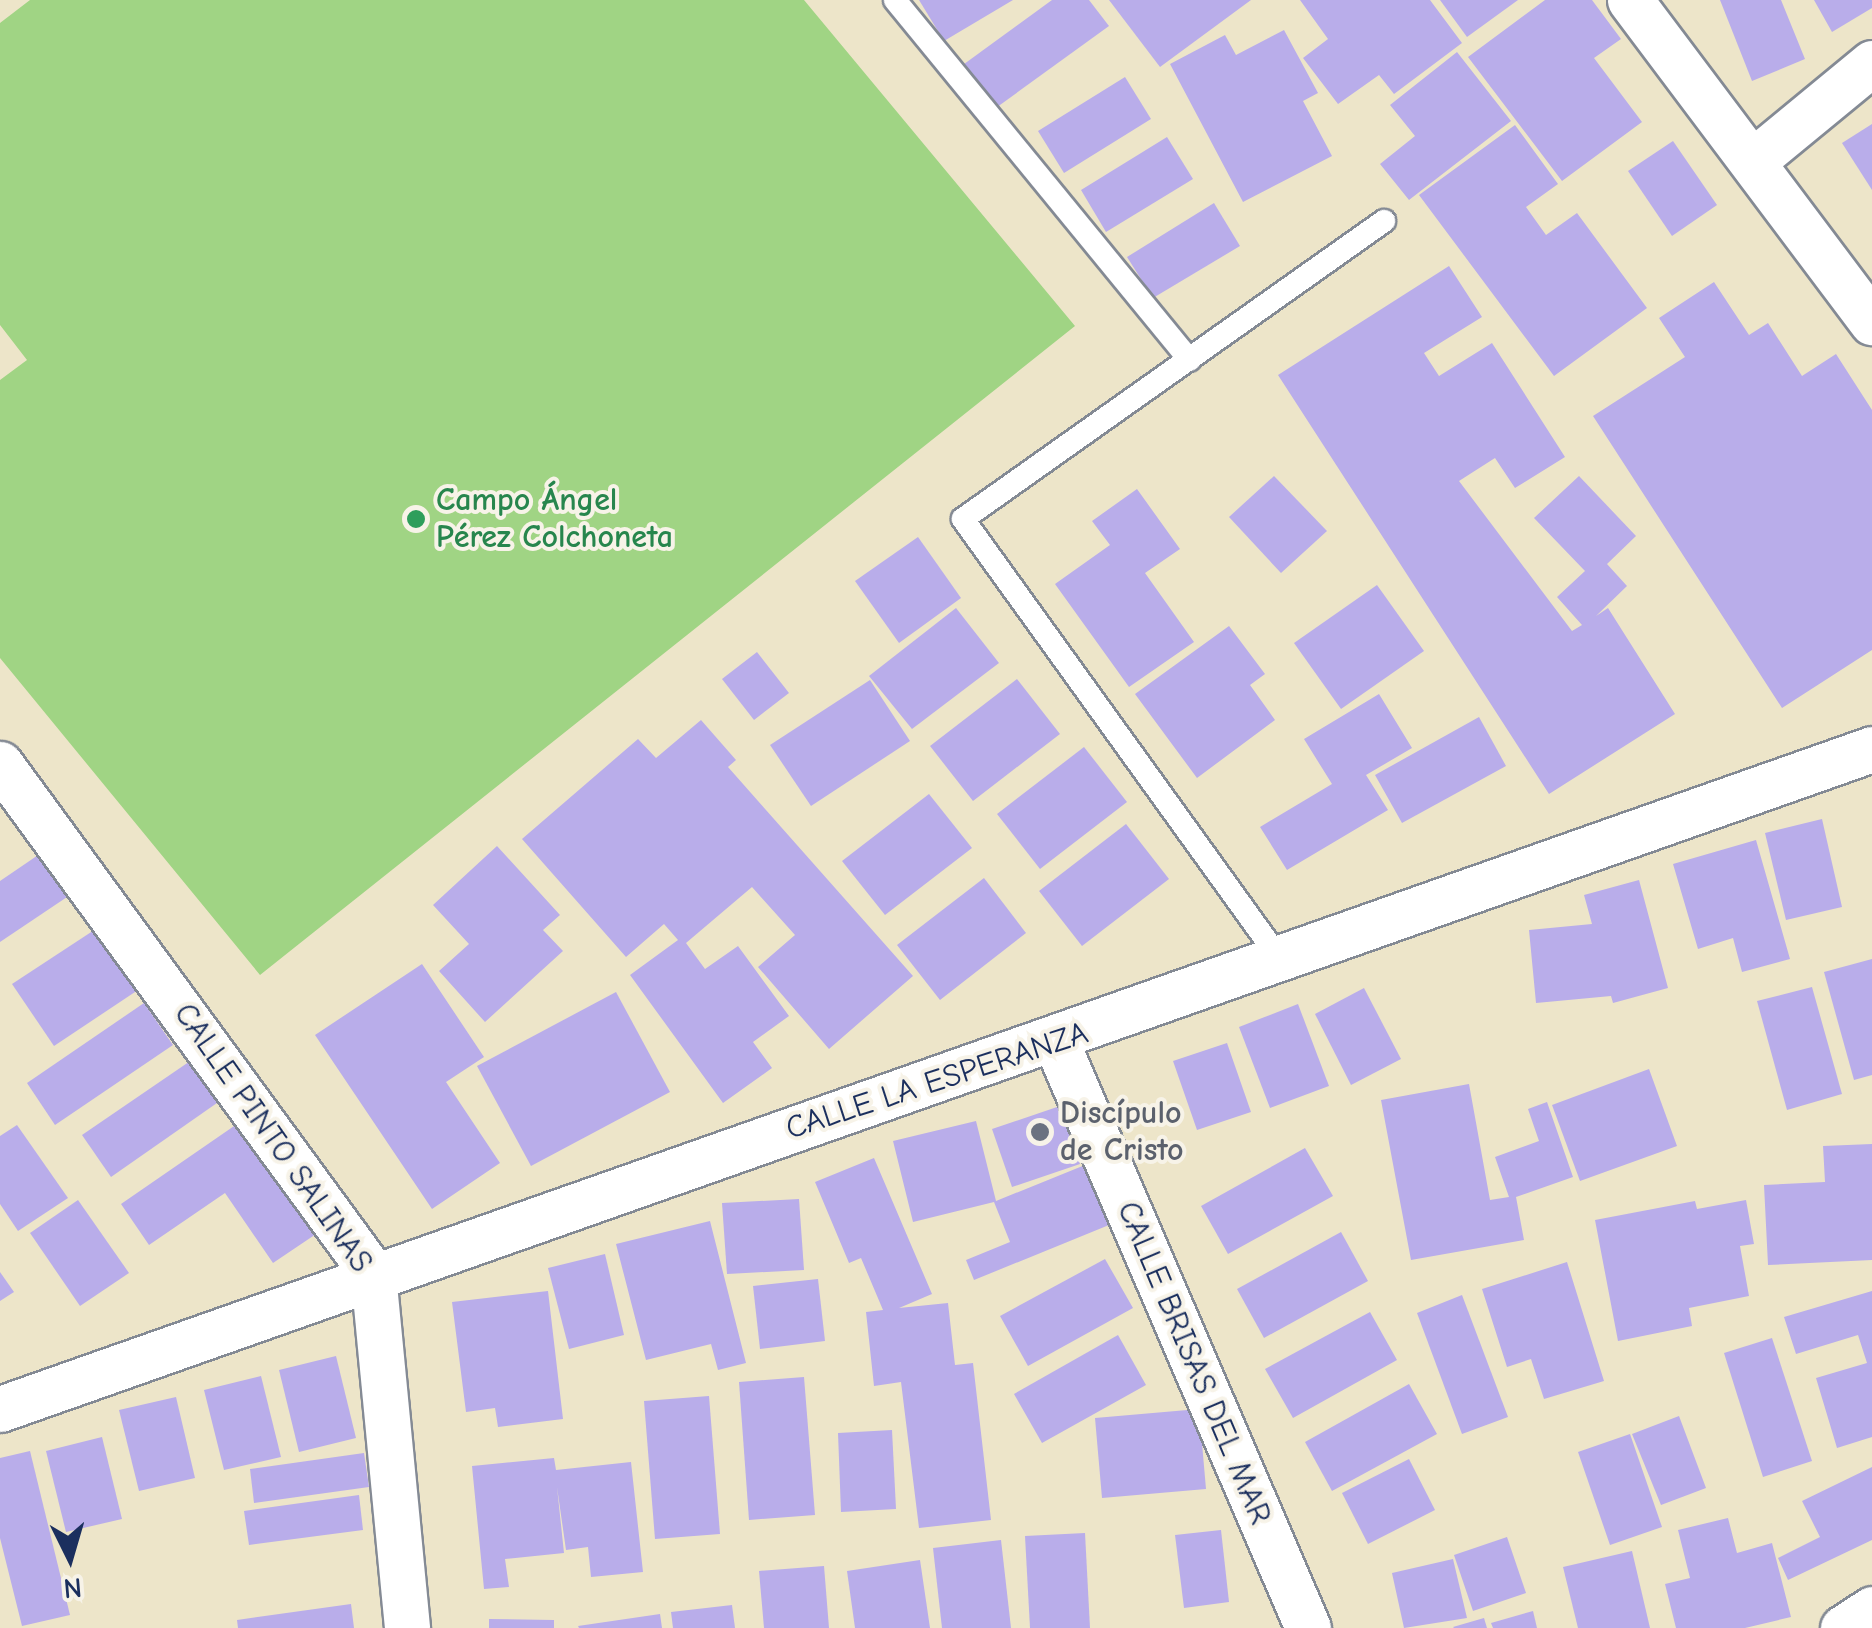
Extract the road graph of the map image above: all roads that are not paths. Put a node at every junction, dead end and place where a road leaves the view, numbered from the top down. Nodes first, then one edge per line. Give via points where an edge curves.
1 (895, 0) edge
2 (1630, 0) edge
3 (1872, 64) edge
4 (1752, 161) junction
5 (1384, 222) dead end
6 (1872, 322) edge
7 (1190, 360) junction
8 (1872, 749) edge
9 (0, 764) edge
10 (1282, 962) junction
11 (1056, 1042) junction
12 (373, 1274) junction
13 (0, 1408) edge
14 (1872, 1610) edge
15 (407, 1628) edge
16 (1308, 1628) edge
17 (1844, 1628) edge

1 - 7 lane
2 - 4 street
3 - 4 street
4 - 6 street
5 - 7 lane
7 - 10 lane via 964,519
8 - 10 street, CALLE LA ESPERANZA
9 - 12 street, CALLE PINTO SALINAS
10 - 11 street, CALLE LA ESPERANZA
11 - 12 street, CALLE LA ESPERANZA
11 - 16 street, CALLE BRISAS DEL MAR
12 - 13 street, CALLE LA ESPERANZA
12 - 15 street, CALLE PINTO SALINAS
14 - 17 street

